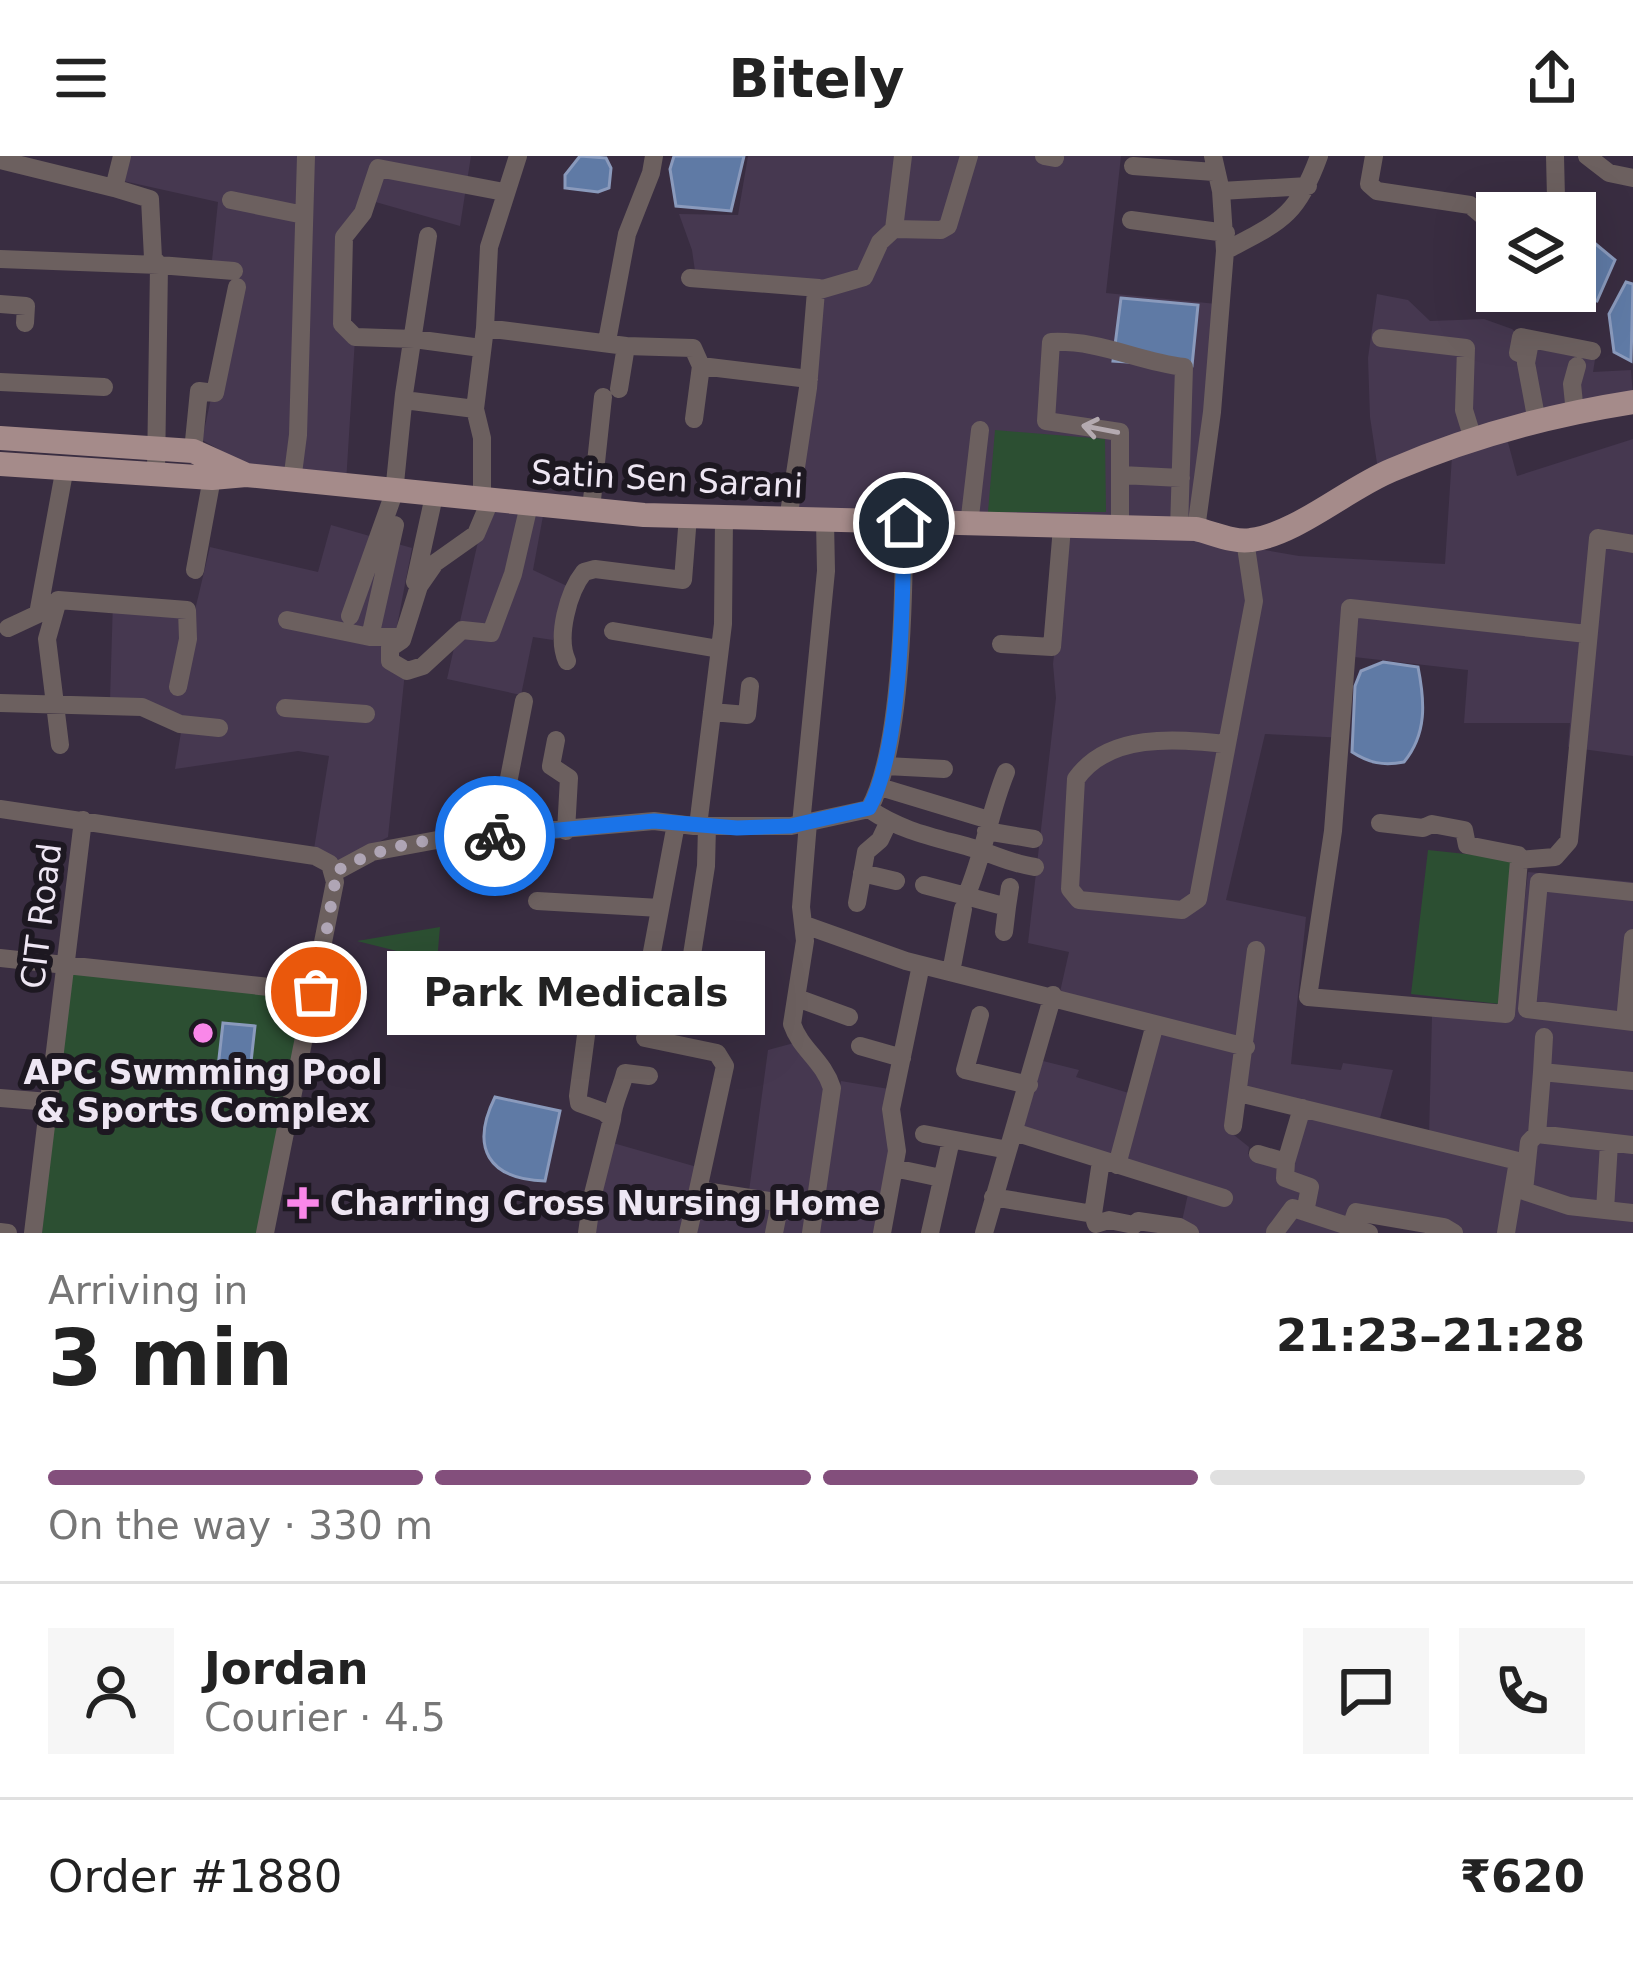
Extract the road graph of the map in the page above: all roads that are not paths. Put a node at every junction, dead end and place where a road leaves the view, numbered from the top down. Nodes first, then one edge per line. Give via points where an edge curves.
1 (122, 156) edge
2 (306, 156) edge
3 (518, 156) edge
4 (654, 156) edge
5 (904, 156) edge
6 (969, 156) edge
7 (1319, 156) edge
8 (1374, 156) edge
9 (1555, 156) edge
10 (1587, 156) edge
11 (0, 160) edge
12 (1167, 162) edge
13 (1133, 166) dead end
14 (1216, 173) edge
15 (1633, 178) edge
16 (1308, 186) junction
17 (114, 188) junction
18 (504, 192) junction
19 (1556, 192) edge
20 (231, 200) dead end
21 (1476, 210) edge
22 (304, 214) junction
23 (1131, 220) dead end
24 (894, 229) junction
25 (428, 236) dead end
26 (1225, 242) junction
27 (0, 259) edge
28 (159, 265) junction
29 (690, 278) dead end
30 (819, 288) junction
31 (0, 304) edge
32 (25, 323) dead end
33 (485, 328) junction
34 (1381, 338) dead end
35 (413, 339) junction
36 (617, 344) junction
37 (481, 348) junction
38 (1592, 351) dead end
39 (701, 366) junction
40 (1576, 366) dead end
41 (808, 379) junction
42 (0, 382) edge
43 (104, 387) dead end
44 (404, 400) junction
45 (1633, 402) edge
46 (475, 409) junction
47 (1575, 412) junction
48 (694, 418) dead end
49 (1537, 422) junction
50 (980, 430) dead end
51 (0, 438) edge
52 (1473, 439) junction
53 (193, 451) junction
54 (157, 460) junction
55 (0, 464) edge
56 (65, 467) junction
57 (246, 475) junction
58 (1121, 475) junction
59 (212, 478) junction
60 (1181, 478) junction
61 (292, 481) junction
62 (399, 493) junction
63 (434, 496) junction
64 (486, 501) junction
65 (530, 505) junction
66 (591, 509) junction
67 (688, 516) junction
68 (724, 518) junction
69 (788, 520) junction
70 (825, 520) junction
71 (904, 523) junction
72 (969, 526) junction
73 (1062, 527) junction
74 (1120, 529) junction
75 (1188, 529) junction
76 (1245, 540) junction
77 (1633, 544) edge
78 (195, 570) dead end
79 (350, 616) dead end
80 (287, 620) dead end
81 (8, 628) dead end
82 (613, 631) dead end
83 (1587, 634) junction
84 (370, 637) junction
85 (1001, 644) dead end
86 (719, 649) junction
87 (567, 661) dead end
88 (750, 686) dead end
89 (178, 687) dead end
90 (524, 701) dead end
91 (0, 703) edge
92 (55, 703) junction
93 (285, 708) dead end
94 (712, 712) junction
95 (365, 714) dead end
96 (219, 728) dead end
97 (556, 740) dead end
98 (1227, 744) junction
99 (60, 745) dead end
100 (886, 766) junction
101 (944, 769) dead end
102 (1006, 772) dead end
103 (880, 787) junction
104 (869, 808) junction
105 (0, 809) edge
106 (83, 820) junction
107 (889, 821) junction
108 (1380, 823) dead end
109 (676, 824) junction
110 (804, 824) junction
111 (702, 826) junction
112 (988, 826) junction
113 (566, 831) junction
114 (517, 836) junction
115 (1034, 839) dead end
116 (985, 853) junction
117 (1520, 860) junction
118 (1035, 867) dead end
119 (333, 873) junction
120 (862, 873) junction
121 (896, 881) dead end
122 (924, 885) dead end
123 (1010, 887) dead end
124 (1633, 892) edge
125 (537, 901) dead end
126 (965, 902) junction
127 (857, 903) dead end
128 (660, 908) junction
129 (1007, 908) junction
130 (805, 925) junction
131 (1004, 932) dead end
132 (1633, 938) edge
133 (1256, 950) dead end
134 (0, 958) edge
135 (692, 961) dead end
136 (66, 965) junction
137 (921, 965) junction
138 (951, 972) junction
139 (316, 992) junction
140 (1053, 995) junction
141 (797, 998) junction
142 (980, 1015) dead end
143 (849, 1017) dead end
144 (1629, 1022) edge
145 (1155, 1024) junction
146 (1544, 1036) dead end
147 (645, 1038) dead end
148 (860, 1046) dead end
149 (1246, 1047) junction
150 (902, 1058) junction
151 (1542, 1072) junction
152 (650, 1076) dead end
153 (1633, 1081) edge
154 (1029, 1085) junction
155 (1239, 1093) junction
156 (0, 1098) edge
157 (49, 1102) junction
158 (1302, 1108) junction
159 (612, 1119) junction
160 (1233, 1126) dead end
161 (923, 1134) dead end
162 (1537, 1134) junction
163 (951, 1140) junction
164 (1011, 1141) junction
165 (1609, 1143) junction
166 (1633, 1145) edge
167 (1258, 1154) dead end
168 (1286, 1162) junction
169 (1109, 1163) junction
170 (894, 1168) junction
171 (941, 1178) junction
172 (698, 1190) junction
173 (993, 1197) junction
174 (1224, 1198) dead end
175 (780, 1203) junction
176 (814, 1208) junction
177 (1605, 1210) junction
178 (1305, 1211) junction
179 (1633, 1213) edge
180 (1093, 1214) junction
181 (1360, 1230) edge
182 (1274, 1232) edge
183 (33, 1233) edge
184 (265, 1233) edge
185 (587, 1233) edge
186 (688, 1233) edge
187 (774, 1233) edge
188 (811, 1233) edge
189 (882, 1233) edge
190 (930, 1233) edge
191 (984, 1233) edge
192 (1190, 1233) edge
193 (1454, 1233) edge
194 (1507, 1233) edge

1 - 17 street
2 - 22 street
3 - 18 street
4 - 36 street via 627,234
5 - 24 street
6 - 24 street via 948,226
7 - 16 street
8 - 21 street via 1368,177 1377,190
9 - 19 street
10 - 15 street
11 - 17 street
12 - 13 street
12 - 14 street
14 - 16 street
14 - 26 street
16 - 26 street via 1287,215
17 - 28 street via 149,200
18 - 33 street via 489,248
18 - 35 street via 378,168 363,213 344,237 342,324 355,337
20 - 22 street
22 - 61 street
23 - 26 street
24 - 30 street via 864,277
25 - 35 street
26 - 75 street via 1212,412
27 - 28 street
28 - 53 street via 236,279 215,393 199,391
28 - 54 street
29 - 30 street
30 - 41 street
31 - 32 street via 26,306
33 - 36 street
33 - 37 street
34 - 52 street via 1466,348 1464,410
35 - 37 street
35 - 44 street
36 - 39 street via 693,348
36 - 66 street
37 - 46 street
38 - 49 street via 1524,345
39 - 41 street
39 - 48 street
40 - 47 street
41 - 69 street
42 - 43 street
44 - 46 street
44 - 62 street
45 - 47 main road
46 - 64 street
47 - 49 main road
49 - 52 main road
50 - 72 street
51 - 54 main road, Satin Sen Sarani
52 - 76 main road
53 - 54 main road, Satin Sen Sarani
53 - 57 main road, Satin Sen Sarani
54 - 56 main road, Satin Sen Sarani
54 - 59 main road, Satin Sen Sarani
55 - 56 main road, Satin Sen Sarani
56 - 81 street via 38,614
57 - 59 main road, Satin Sen Sarani
57 - 61 main road, Satin Sen Sarani
58 - 60 street
58 -> 60 street via 1119,431 1046,421 1051,342 1104,345 1184,367
58 - 74 street
59 - 78 street
60 - 75 street
61 - 62 main road, Satin Sen Sarani
62 - 63 main road, Satin Sen Sarani
62 - 79 street
62 - 84 street
63 - 64 main road, Satin Sen Sarani
63 - 84 street via 401,636
64 - 65 main road, Satin Sen Sarani
64 - 65 street via 476,534 435,563 419,586 390,661 407,670 423,666 462,630 491,633
65 - 66 main road, Satin Sen Sarani
66 - 67 main road, Satin Sen Sarani
67 - 68 main road, Satin Sen Sarani
67 - 87 street via 683,580 584,572 573,586 561,649
68 - 69 main road, Satin Sen Sarani
68 - 86 street
69 - 70 main road, Satin Sen Sarani
70 - 71 main road, Satin Sen Sarani
70 - 110 street
71 - 72 main road, Satin Sen Sarani
71 - 100 street
72 - 73 main road, Satin Sen Sarani
73 - 74 main road, Satin Sen Sarani
73 - 85 street via 1052,646
74 - 75 main road, Satin Sen Sarani
75 - 76 main road, Satin Sen Sarani
76 - 98 street via 1254,601
77 - 83 street via 1598,538
80 - 84 street
82 - 86 street
83 - 117 street via 1569,841 1555,857
83 - 117 street via 1350,608 1333,831 1308,997 1506,1014
86 - 94 street
88 - 94 street via 746,715
89 - 92 street via 188,610 58,600 46,639
90 - 114 street via 503,808
91 - 92 street
92 - 96 street via 142,707 180,724
92 - 99 street
93 - 95 street
94 - 111 street
97 - 113 street via 551,766 569,778
98 - 98 street via 1192,906 1073,897 1076,779 1084,767 1167,738
100 - 101 street
100 - 103 street
102 - 112 street
103 - 104 street
103 - 112 street
104 - 107 street
104 - 110 street
105 - 106 street
106 - 119 street via 315,856
106 - 136 street, CIT Road
107 - 116 street
107 - 120 street via 866,852
108 - 117 street via 1464,830 1467,845
109 - 111 street
109 - 113 street
109 - 128 street
110 - 111 street
110 - 130 street
111 - 135 street via 706,866
112 - 115 street
112 - 116 street
113 - 114 street
114 - 119 street via 371,852
116 - 118 street
116 - 126 street
119 - 139 street
120 - 121 street
120 - 127 street
122 - 126 street
123 - 129 street
124 - 144 street via 1538,882 1527,1009
125 - 128 street
126 - 129 street
126 - 138 street
128 - 159 street via 649,968 595,967 578,1096
129 - 131 street
130 - 137 street
130 - 141 street
132 - 144 street
133 - 149 street
134 - 136 street
136 - 139 street
136 - 157 street, CIT Road
137 - 138 street
137 - 150 street
138 - 140 street
139 - 184 street
140 - 145 street
140 - 154 street
141 - 143 street
141 - 176 street via 796,1036 826,1068 832,1088
142 - 154 street via 965,1070
145 - 149 street
145 - 169 street
146 - 151 street
147 - 172 street via 722,1058 725,1066
148 - 150 street
149 - 155 street
150 - 170 street via 891,1109
151 - 153 street
151 - 162 street
152 - 159 street via 625,1072
154 - 164 street
155 - 158 street
155 - 160 street
156 - 157 street
157 - 183 street, CIT Road
158 - 168 street
158 - 194 street via 1518,1161
159 - 185 street
161 - 163 street
162 - 165 street
162 - 177 street via 1529,1142 1524,1192
163 - 164 street
163 - 171 street
164 - 169 street
164 - 173 street
165 - 166 street
165 - 177 street
167 - 168 street
168 - 178 street via 1285,1178 1310,1187
169 - 174 street
169 - 180 street
170 - 171 street
170 - 189 street
171 - 190 street
172 - 175 street
172 - 186 street
173 - 180 street
173 - 191 street
175 - 176 street
175 - 187 street
176 - 188 street
177 - 179 street
178 - 181 street
178 - 182 street via 1293,1208
180 - 192 street via 1096,1224 1138,1221
181 - 193 street via 1356,1212

